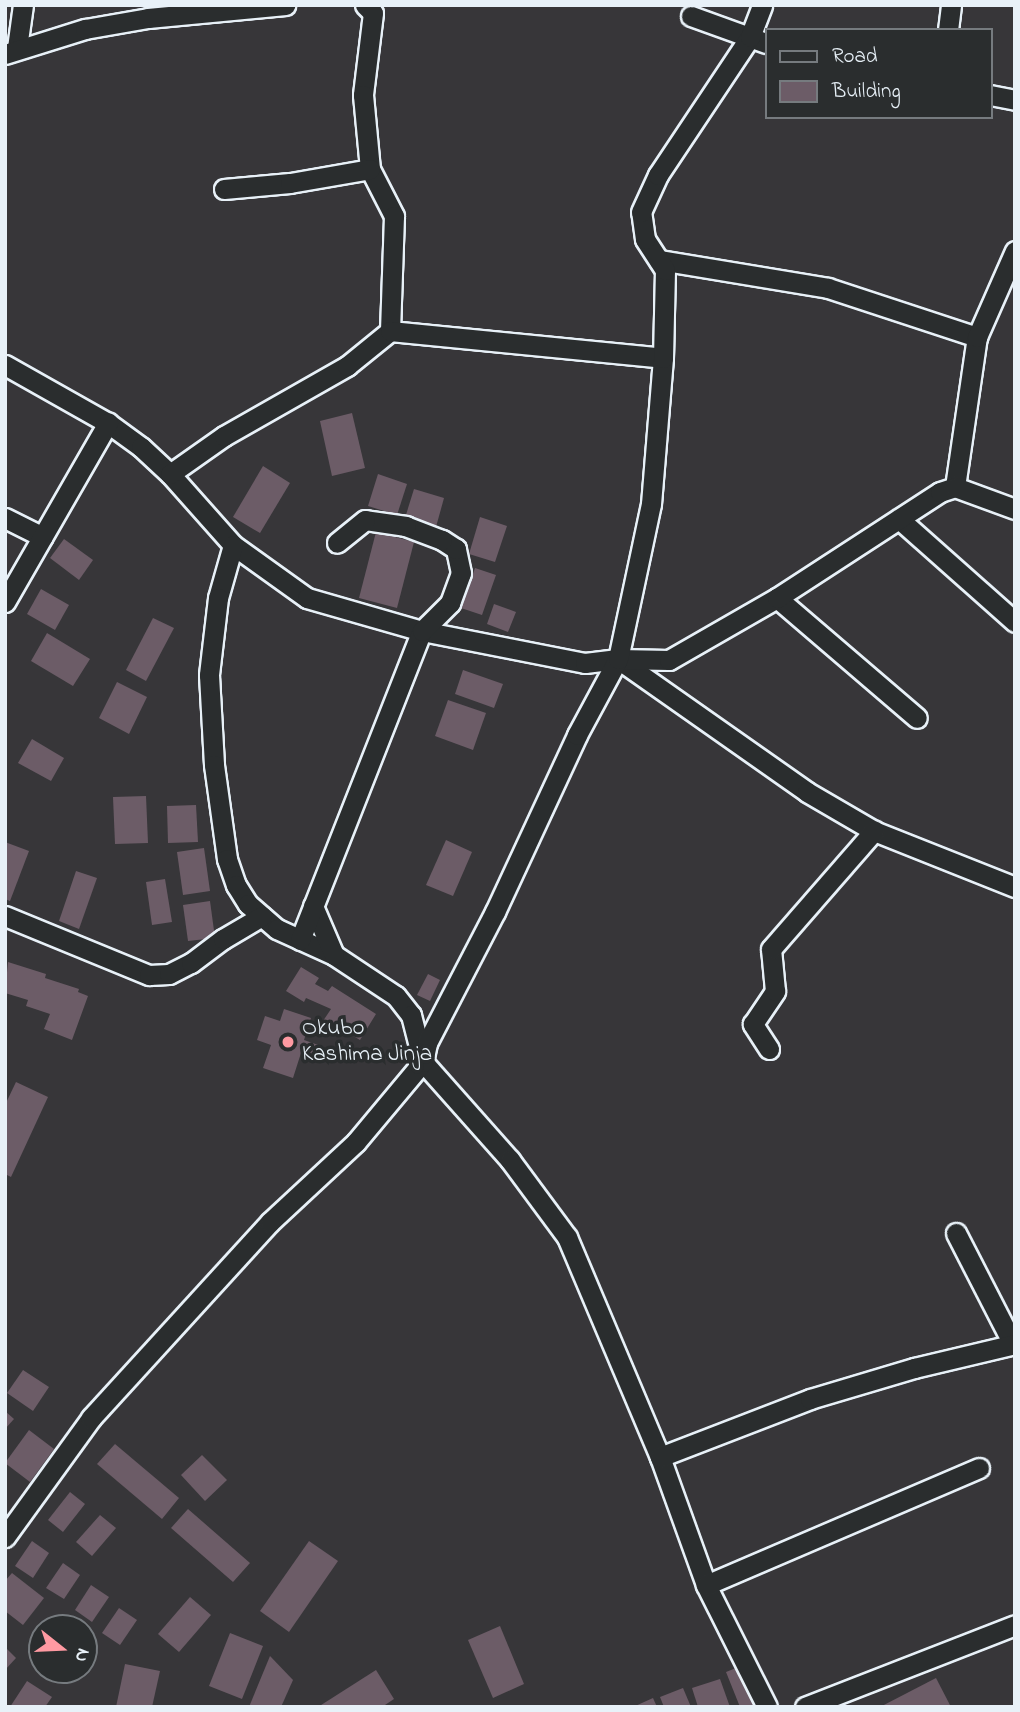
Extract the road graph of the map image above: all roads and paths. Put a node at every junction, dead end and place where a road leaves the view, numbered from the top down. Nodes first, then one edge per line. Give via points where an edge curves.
1 (23, 5) edge
2 (285, 5) edge
3 (365, 5) edge
4 (762, 5) edge
5 (951, 5) edge
6 (691, 16) dead end
7 (948, 28) edge
8 (758, 40) edge
9 (11, 51) edge
10 (992, 95) edge
11 (1015, 100) edge
12 (370, 169) junction
13 (225, 189) dead end
14 (1015, 251) edge
15 (659, 260) junction
16 (390, 331) junction
17 (977, 337) junction
18 (663, 358) junction
19 (5, 365) edge
20 (108, 423) junction
21 (170, 474) junction
22 (955, 487) junction
23 (1015, 509) edge
24 (5, 518) edge
25 (899, 519) junction
26 (43, 537) junction
27 (337, 542) dead end
28 (233, 545) junction
29 (777, 598) junction
30 (5, 602) edge
31 (1015, 622) edge
32 (422, 631) junction
33 (618, 659) junction
34 (917, 718) dead end
35 (874, 831) junction
36 (1015, 887) edge
37 (313, 906) junction
38 (5, 916) edge
39 (262, 916) junction
40 (300, 940) junction
41 (334, 955) junction
42 (769, 1049) dead end
43 (423, 1062) junction
44 (956, 1233) dead end
45 (1014, 1344) edge
46 (660, 1457) junction
47 (979, 1468) dead end
48 (5, 1538) edge
49 (706, 1585) junction
50 (1015, 1625) edge
51 (767, 1707) edge
52 (805, 1707) edge

1 - 9 street
2 - 9 street via 148,18 85,29
3 - 12 street via 373,13 363,95
4 - 8 street
5 - 7 street
6 - 8 street
8 - 15 street via 658,175 641,212 645,239
10 - 11 street
12 - 13 street
12 - 16 street via 394,216
14 - 17 street
15 - 17 street via 828,288
15 - 18 street via 666,270
16 - 18 street
16 - 21 street via 347,366 224,436
17 - 22 street
18 - 33 street via 651,504
19 - 20 street
20 - 21 street
20 - 26 street
21 - 28 street
22 - 23 street
22 - 25 street
24 - 26 street
25 - 29 street
25 - 31 street
26 - 30 street
27 - 32 street via 365,520 406,526 456,549 461,573 450,603
28 - 32 street via 307,598
28 - 39 street via 218,598 209,675 214,765 227,859 236,885
29 - 33 street via 670,660
29 - 34 street
32 - 33 street via 585,663
32 - 37 street
33 - 35 street via 807,792
33 - 43 street via 427,1043
35 - 36 street
35 - 42 street via 771,949 775,991 753,1024
37 - 40 street
37 - 41 street
38 - 39 street via 149,975 169,974 191,964
39 - 40 street
40 - 41 street
41 - 43 street via 396,996 411,1015
43 - 46 street via 510,1160 566,1237
43 - 48 street via 356,1142 270,1222 91,1418
44 - 45 street
45 - 46 street via 914,1367 810,1399
46 - 49 street
47 - 49 street
49 - 51 street
50 - 52 street

